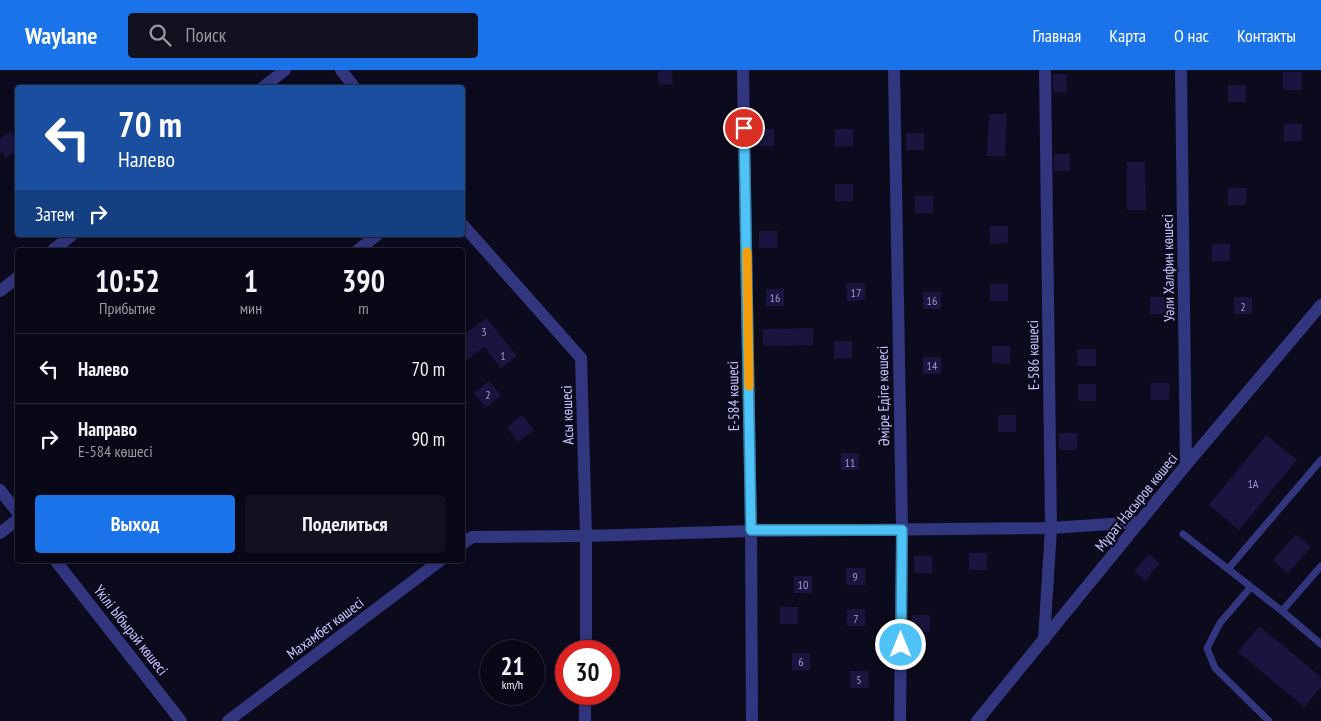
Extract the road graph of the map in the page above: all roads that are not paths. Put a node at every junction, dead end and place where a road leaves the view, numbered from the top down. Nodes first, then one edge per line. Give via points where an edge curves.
1 (285, 70) edge
2 (342, 70) edge
3 (744, 70) edge
4 (894, 70) edge
5 (1045, 70) edge
6 (1181, 70) edge
7 (266, 85) edge
8 (353, 85) edge
9 (465, 227) edge
10 (69, 237) edge
11 (374, 237) edge
12 (56, 248) edge
13 (361, 248) edge
14 (15, 279) edge
15 (0, 291) edge
16 (1321, 305) edge
17 (1321, 460) edge
18 (1186, 465) junction
19 (0, 490) edge
20 (15, 509) edge
21 (15, 521) edge
22 (1140, 522) junction
23 (1051, 528) junction
24 (751, 530) junction
25 (902, 530) junction
26 (0, 533) edge
27 (1183, 534) dead end
28 (586, 536) junction
29 (465, 542) edge
30 (57, 563) edge
31 (437, 563) edge
32 (1321, 566) edge
33 (1228, 569) junction
34 (1250, 588) junction
35 (1282, 611) junction
36 (586, 640) edge
37 (1044, 640) junction
38 (1321, 644) edge
39 (586, 705) edge
40 (181, 721) edge
41 (228, 721) edge
42 (585, 721) edge
43 (752, 721) edge
44 (900, 721) edge
45 (977, 721) edge
46 (1269, 721) edge

1 - 7 street
2 - 8 street
3 - 24 street, Е-584 көшесі
4 - 25 street, Әміре Едіге көшесі
5 - 23 street, Е-586 көшесі
6 - 18 street, Уәли Халфин көшесі
9 - 28 street, Асы көшесі via 582,358
10 - 12 street
11 - 13 street
14 - 15 street
16 - 18 street, Мұрат Насыров көшесі
17 - 33 lane
18 - 22 street, Мұрат Насыров көшесі
19 - 20 street
21 - 26 street
22 - 23 street
22 - 37 street, Мұрат Насыров көшесі
23 - 25 street
23 - 37 street, Е-586 көшесі
24 - 25 street
24 - 28 street
24 - 43 street, Е-584 көшесі
25 - 44 street, Әміре Едіге көшесі
27 - 33 lane
28 - 29 street via 472,537
28 - 36 street, Асы көшесі
30 - 40 street, Үкілі Ыбырай көшесі
31 - 41 street, Махамбет көшесі
32 - 35 lane
33 - 34 lane
34 - 35 lane
34 - 46 lane via 1220,623 1207,648 1215,668
35 - 38 lane
37 - 45 street, Мұрат Насыров көшесі
39 - 42 street

